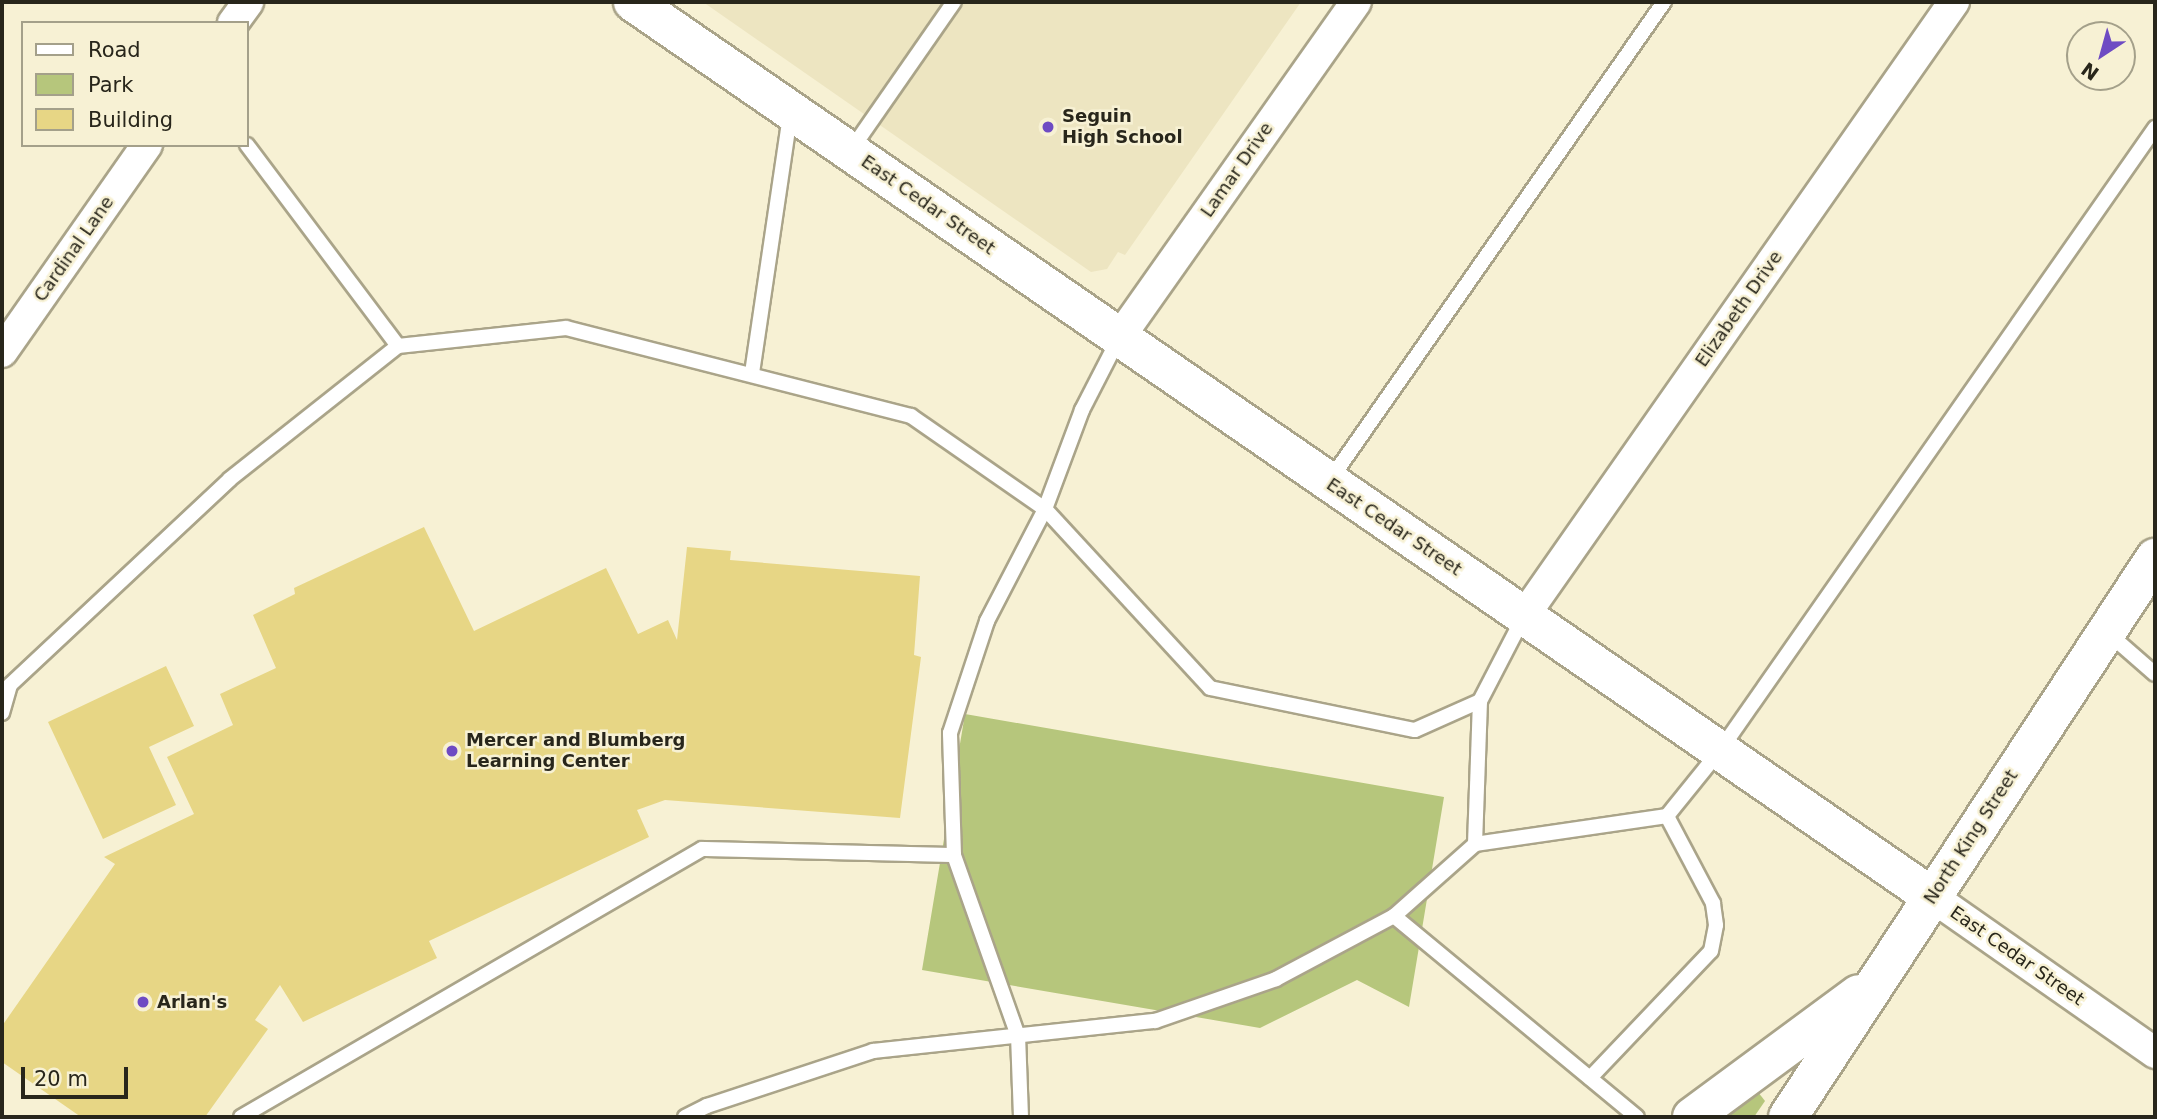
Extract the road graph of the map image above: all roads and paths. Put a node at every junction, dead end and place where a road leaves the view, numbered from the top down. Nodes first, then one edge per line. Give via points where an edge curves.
1 (248, 2) edge
2 (633, 2) edge
3 (954, 2) edge
4 (1356, 2) edge
5 (1664, 2) edge
6 (1954, 2) edge
7 (234, 21) edge
8 (791, 111) junction
9 (2155, 128) edge
10 (248, 146) edge
11 (146, 147) edge
12 (850, 151) junction
13 (1119, 338) junction
14 (398, 346) junction
15 (2, 352) edge
16 (752, 373) junction
17 (1329, 482) junction
18 (1045, 509) junction
19 (2155, 558) edge
20 (1524, 617) junction
21 (2106, 632) junction
22 (2155, 674) edge
23 (1480, 701) junction
24 (2, 713) edge
25 (1721, 749) junction
26 (1667, 816) junction
27 (1475, 844) junction
28 (954, 855) junction
29 (1931, 896) junction
30 (1394, 916) junction
31 (1878, 980) junction
32 (1018, 1036) junction
33 (2155, 1053) edge
34 (1590, 1078) junction
35 (1791, 1116) edge
36 (241, 1117) edge
37 (685, 1117) edge
38 (1021, 1117) edge
39 (1637, 1117) edge
40 (1692, 1117) edge

1 - 7 street
2 - 8 street, East Cedar Street
3 - 12 lane
4 - 13 street, Lamar Drive
5 - 17 lane
6 - 20 street, Elizabeth Drive
8 - 12 street, East Cedar Street
8 - 16 lane
9 - 25 lane
10 - 14 lane
11 - 15 street, Cardinal Lane
12 - 13 street, East Cedar Street
13 - 17 street, East Cedar Street
13 - 18 lane via 1082,410
14 - 16 lane via 566,328
14 - 24 lane via 230,479 10,685
16 - 18 lane via 911,416
17 - 20 street, East Cedar Street
18 - 23 lane via 1210,688 1415,730
18 - 28 lane via 987,621 950,733
19 - 21 street, North King Street
20 - 23 lane
20 - 25 street, East Cedar Street
21 - 22 lane
21 - 29 street, North King Street
23 - 27 lane
25 - 26 lane
25 - 29 street, East Cedar Street
26 - 27 lane
26 - 34 lane via 1713,903 1716,925 1711,951
27 - 30 lane
28 - 32 lane
28 - 36 lane via 702,849
29 - 31 street, North King Street
29 - 33 street, East Cedar Street
30 - 32 lane via 1276,979 1155,1021
30 - 34 lane
31 - 35 street, North King Street
31 - 40 street
32 - 37 lane via 873,1051
32 - 38 lane
34 - 39 lane

